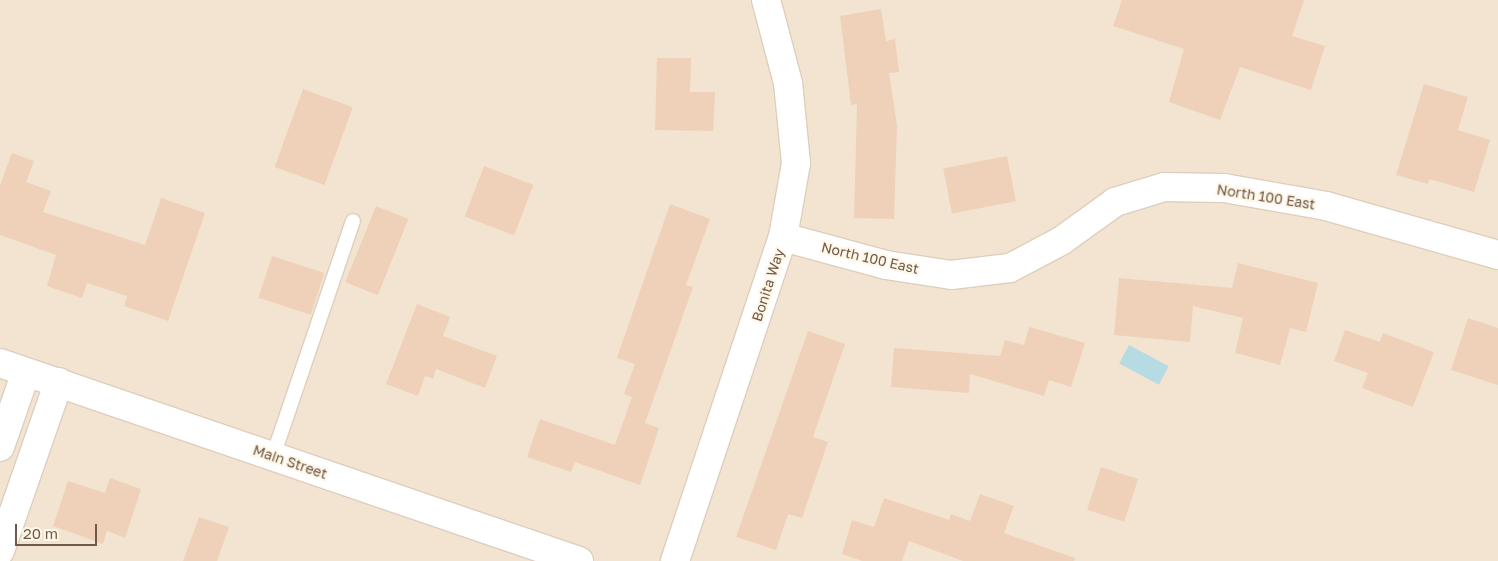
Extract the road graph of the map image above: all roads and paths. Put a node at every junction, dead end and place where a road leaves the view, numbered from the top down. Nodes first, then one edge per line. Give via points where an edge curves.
1 (767, 0) edge
2 (353, 221) dead end
3 (783, 238) junction
4 (1498, 254) edge
5 (0, 363) edge
6 (26, 372) junction
7 (59, 382) junction
8 (0, 447) edge
9 (273, 456) junction
10 (0, 552) edge
11 (579, 561) edge
12 (676, 561) edge

1 - 3 street, Bonita Way via 788,83 796,163
2 - 9 lane
3 - 4 street, North 100 East via 886,265 951,275 1010,268 1061,241 1115,202 1164,187 1215,188 1326,206
3 - 12 street, Bonita Way
5 - 6 street, Main Street
6 - 7 street, Main Street
6 - 8 street
7 - 9 street, Main Street
7 - 10 street
9 - 11 street, Main Street

